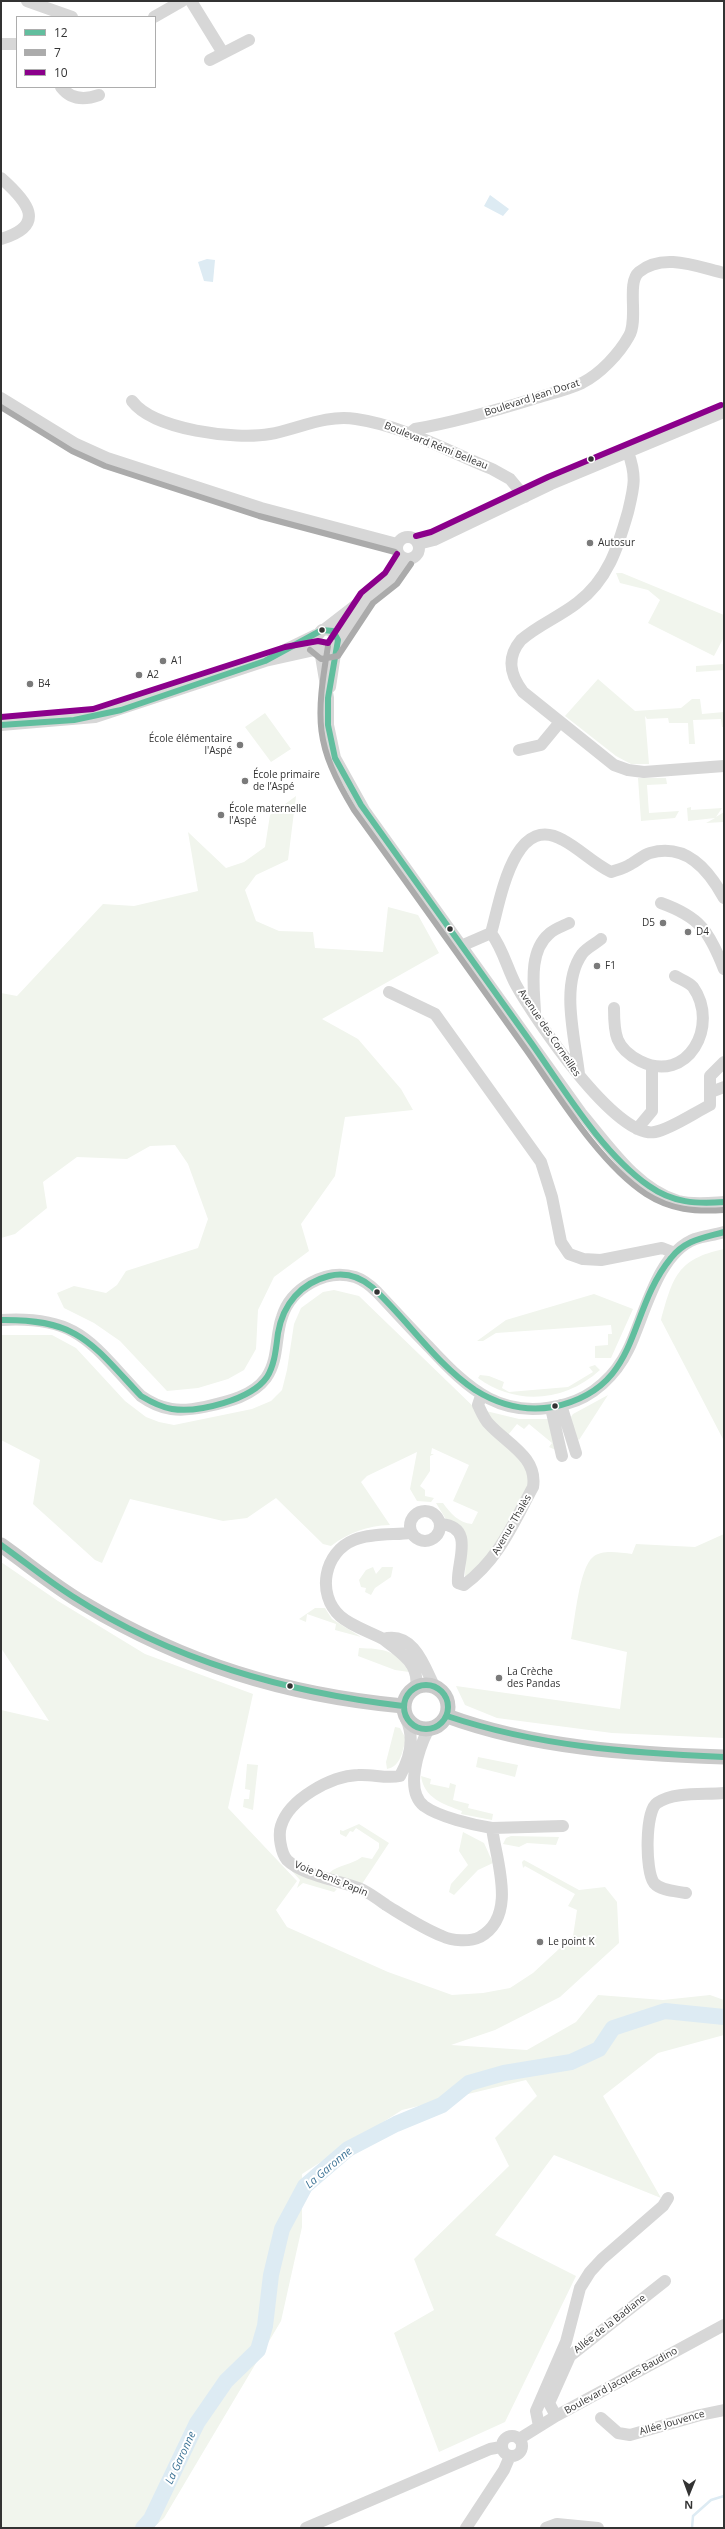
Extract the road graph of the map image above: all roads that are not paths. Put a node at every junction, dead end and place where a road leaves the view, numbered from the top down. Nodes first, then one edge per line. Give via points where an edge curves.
1 (27, 1) edge
2 (182, 1) edge
3 (191, 1) edge
4 (49, 13) edge
5 (66, 16) edge
6 (156, 16) edge
7 (249, 40) dead end
8 (1, 44) edge
9 (16, 44) edge
10 (223, 53) junction
11 (210, 60) dead end
12 (62, 88) edge
13 (99, 95) dead end
14 (1, 178) edge
15 (1, 240) edge
16 (724, 272) edge
17 (1, 398) edge
18 (132, 401) dead end
19 (724, 412) edge
20 (409, 434) junction
21 (628, 452) junction
22 (525, 496) junction
23 (397, 544) junction
24 (418, 544) junction
25 (404, 559) junction
26 (367, 598) junction
27 (321, 632) junction
28 (337, 646) junction
29 (319, 649) junction
30 (265, 661) junction
31 (328, 698) junction
32 (560, 722) junction
33 (1, 725) edge
34 (519, 750) dead end
35 (724, 766) edge
36 (724, 898) edge
37 (661, 903) dead end
38 (569, 923) dead end
39 (491, 933) junction
40 (601, 940) dead end
41 (461, 946) junction
42 (724, 969) edge
43 (675, 976) dead end
44 (389, 992) dead end
45 (614, 1008) dead end
46 (536, 1013) junction
47 (724, 1062) edge
48 (652, 1067) junction
49 (579, 1077) junction
50 (724, 1087) edge
51 (711, 1092) junction
52 (637, 1129) junction
53 (724, 1202) edge
54 (724, 1232) edge
55 (675, 1253) junction
56 (1, 1320) edge
57 (481, 1396) junction
58 (556, 1407) junction
59 (576, 1453) dead end
60 (562, 1456) dead end
61 (440, 1524) junction
62 (411, 1533) junction
63 (1, 1545) edge
64 (388, 1638) junction
65 (434, 1686) junction
66 (416, 1687) junction
67 (405, 1712) junction
68 (447, 1716) junction
69 (428, 1730) junction
70 (724, 1757) edge
71 (724, 1793) edge
72 (563, 1826) dead end
73 (492, 1828) junction
74 (686, 1893) dead end
75 (668, 2198) dead end
76 (665, 2281) dead end
77 (724, 2325) edge
78 (724, 2410) edge
79 (556, 2416) junction
80 (601, 2418) dead end
81 (539, 2426) junction
82 (506, 2451) junction
83 (306, 2528) edge
84 (466, 2528) edge
85 (546, 2528) edge
86 (598, 2528) edge

1 - 4 street
2 - 6 street
3 - 10 street
4 - 5 street
7 - 10 street
8 - 9 street
10 - 11 street
12 - 13 street via 73,97 87,99
14 - 15 street via 20,194 29,207 29,221 25,228
16 - 20 street, Boulevard Jean Dorat via 678,262 650,266 638,272 633,281 633,322 630,334 595,375 566,389 468,418 415,429
17 - 23 street via 76,444 107,458 261,508
18 - 20 street, Boulevard Rémi Belleau via 138,409 173,425 209,433 249,436 270,434 319,420 354,418 381,423
19 - 21 street
20 - 22 street, Boulevard Rémi Belleau via 492,469 510,479
21 - 22 street
21 - 32 street via 635,474 634,487 619,546 611,563 596,585 578,603 521,640 514,648 511,660 516,682 523,692
22 - 24 street via 434,540
23 - 24 street via 402,538 410,537
23 - 25 street via 398,555
24 - 25 street via 416,556
25 - 26 street via 391,578
26 - 27 street
26 - 28 street
27 - 28 street via 336,633
27 - 29 street via 315,642
27 - 30 street
28 - 29 street via 327,652
28 - 31 street
29 - 30 street
29 - 31 street
30 - 33 street via 95,717
31 - 41 street via 328,725 335,758 345,778 361,805
32 - 34 street via 541,745
32 - 35 street via 614,764 628,770 644,772
36 - 39 street via 700,864 685,853 666,851 649,854 611,872 596,865 562,839 545,834 528,838 516,854
37 - 42 street via 684,911 698,922 716,949
38 - 46 street via 549,934 538,951 533,974
39 - 41 street
39 - 46 street, Avenue des Corneilles via 500,945 516,985
40 - 49 street via 582,953 571,975 570,1001
41 - 53 street via 581,1113 649,1188 679,1202
43 - 48 street via 692,986 703,1006 703,1026 691,1055 671,1067
44 - 55 street via 435,1014 541,1162 552,1197 560,1242 568,1254 583,1259 601,1260 662,1248
45 - 48 street via 614,1033 625,1053
46 - 49 street, Avenue des Corneilles
47 - 51 street via 710,1076
48 - 52 street via 652,1111
49 - 52 street, Avenue des Corneilles via 611,1110
50 - 51 street
51 - 52 street via 710,1106 654,1132
54 - 55 street via 694,1239
55 - 58 street via 658,1278 628,1350 618,1367 601,1385 588,1394
56 - 57 street via 34,1320 68,1327 86,1339 141,1396 152,1404 172,1410 196,1409 236,1398 257,1387 266,1378 272,1367 282,1316 294,1295 318,1279 329,1276 354,1277 366,1282 377,1292 457,1377
57 - 58 street via 492,1402 522,1409
57 - 61 street, Avenue Thalès via 478,1405 488,1423 523,1454 531,1467 533,1487 498,1553 482,1572 464,1585 458,1583 457,1578 463,1552 462,1540 448,1524
58 - 59 street
58 - 60 street
61 - 62 street via 439,1532 434,1538 426,1541 418,1540
61 - 62 street via 433,1513 420,1511 413,1516 409,1524
62 - 64 street via 356,1539 336,1552 328,1570 326,1594 333,1607 341,1616
63 - 67 main road via 81,1602 161,1646 206,1664 321,1695
64 - 65 street via 402,1640 420,1655
64 - 66 street via 411,1663
65 - 66 main road
65 - 68 main road via 445,1695 448,1702
66 - 67 main road via 409,1692
67 - 69 main road via 416,1728
67 - 73 street, Voie Denis Papin via 412,1740 406,1766 400,1776 388,1778 356,1775 314,1788 294,1806 281,1826 280,1845 287,1860 304,1870 364,1890 434,1933 461,1941 480,1937 493,1926 503,1904 502,1880
68 - 69 main road via 440,1725
68 - 70 main road via 498,1733 543,1742
69 - 73 street via 416,1760 418,1798 424,1806 467,1824
71 - 74 street via 671,1797 656,1804 650,1812 650,1875 655,1884 664,1889
72 - 73 street
75 - 81 street via 663,2206 602,2259 580,2288 566,2342 536,2411
76 - 79 street, Allée de la Badiane via 570,2356 549,2403
77 - 79 street, Boulevard Jacques Baudino
78 - 80 street, Allée Jouvence via 630,2435 618,2433
79 - 81 street, Boulevard Jacques Baudino
81 - 82 street, Boulevard Jacques Baudino via 519,2439 513,2436 506,2438
82 - 83 street via 490,2449
82 - 84 street via 504,2470
85 - 86 street via 557,2524

